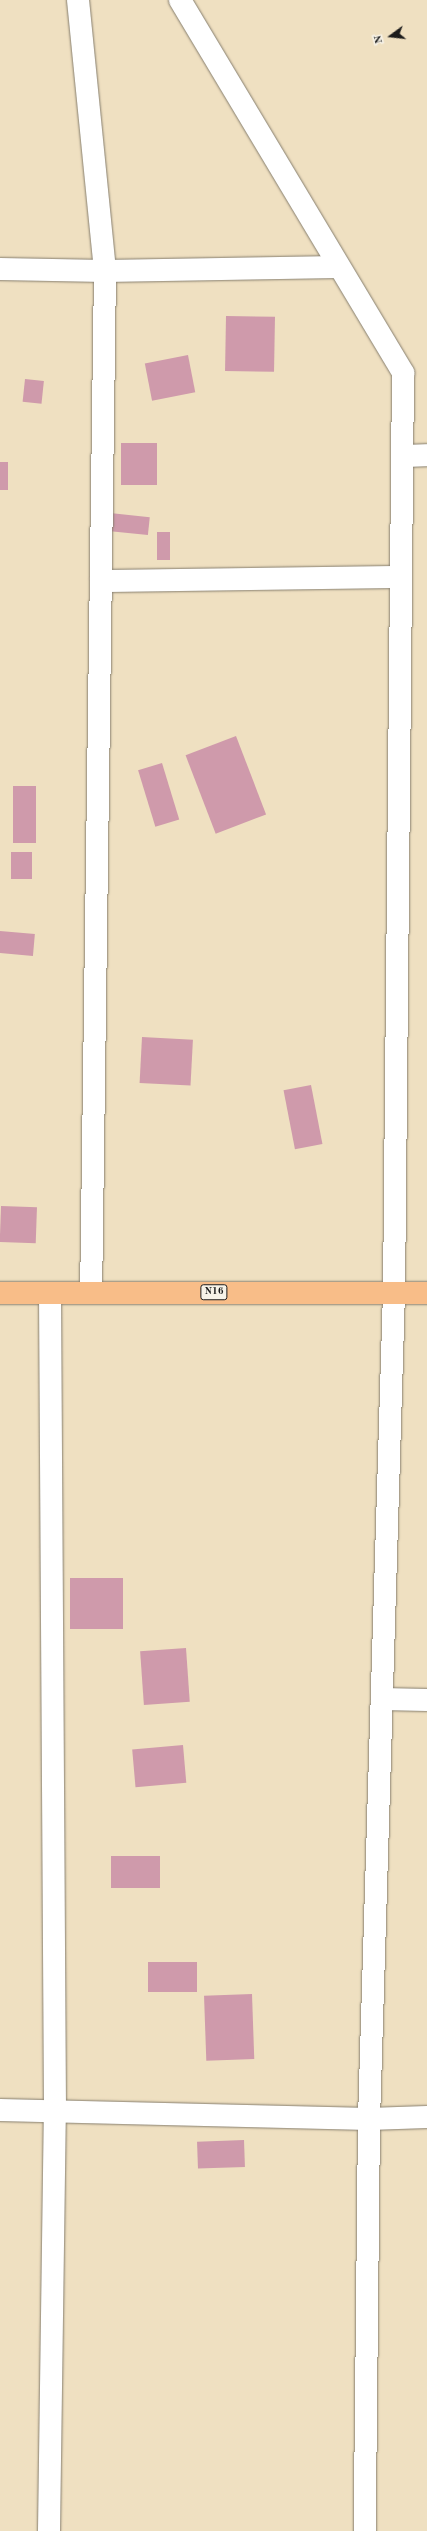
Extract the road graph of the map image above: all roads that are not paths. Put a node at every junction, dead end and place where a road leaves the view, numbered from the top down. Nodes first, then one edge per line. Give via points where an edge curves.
1 (78, 0) edge
2 (180, 0) edge
3 (338, 267) junction
4 (0, 269) edge
5 (105, 271) junction
6 (427, 455) edge
7 (403, 456) junction
8 (401, 577) junction
9 (101, 581) junction
10 (50, 1292) junction
11 (394, 1292) junction
12 (0, 1293) edge
13 (91, 1293) junction
14 (427, 1293) edge
15 (382, 1699) junction
16 (427, 1700) edge
17 (0, 2110) edge
18 (55, 2111) junction
19 (427, 2117) edge
20 (369, 2119) junction
21 (49, 2531) edge
22 (365, 2531) edge

1 - 5 street
2 - 3 street
3 - 5 street
3 - 7 street via 403,373
4 - 5 street
5 - 9 street
6 - 7 street
7 - 8 street
8 - 9 street
8 - 11 street
9 - 13 street
10 - 12 main road, N16
10 - 13 main road, N16
10 - 18 street
11 - 13 main road, N16
11 - 14 main road, N16
11 - 15 street
15 - 16 street
15 - 20 street
17 - 18 street
18 - 20 street
18 - 21 street
19 - 20 street
20 - 22 street

